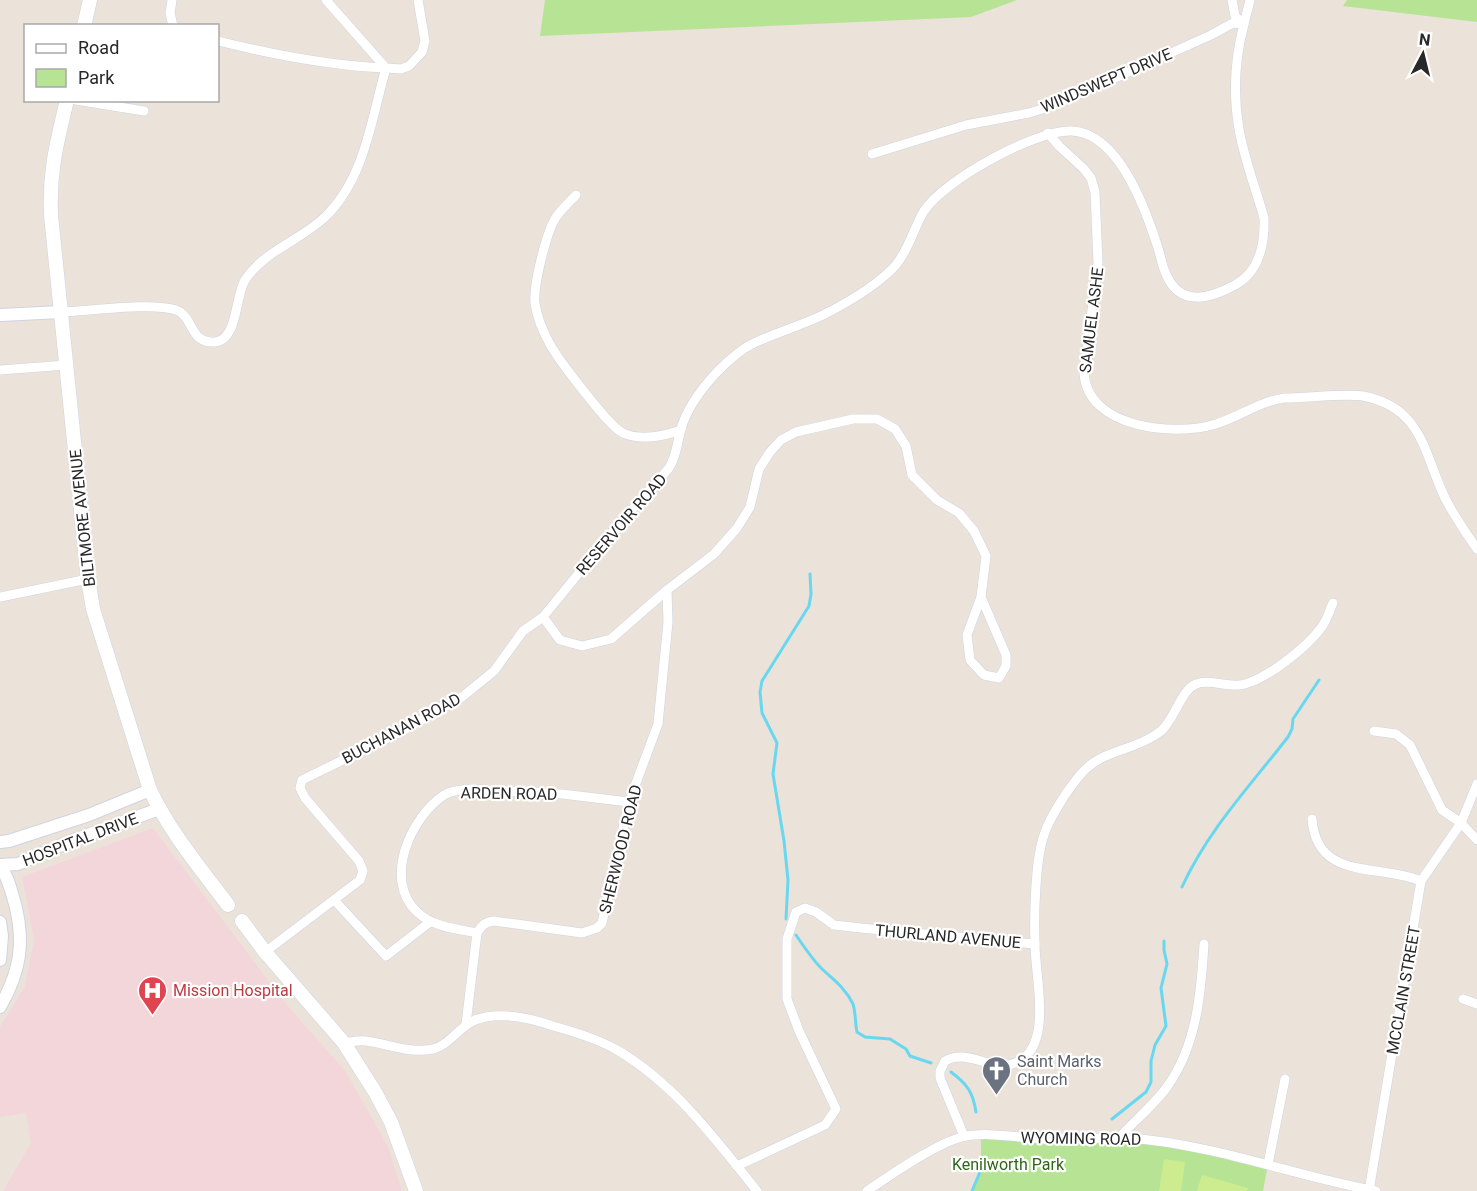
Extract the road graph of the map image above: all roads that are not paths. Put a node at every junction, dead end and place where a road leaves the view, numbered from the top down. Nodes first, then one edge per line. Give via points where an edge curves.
1 (90, 0) edge
2 (172, 0) edge
3 (326, 0) edge
4 (418, 0) edge
5 (1232, 0) edge
6 (1250, 0) edge
7 (84, 24) edge
8 (173, 24) edge
9 (1244, 24) junction
10 (219, 41) edge
11 (386, 68) junction
12 (67, 102) edge
13 (88, 102) edge
14 (144, 111) dead end
15 (1048, 133) junction
16 (872, 154) dead end
17 (576, 195) dead end
18 (62, 312) junction
19 (0, 315) edge
20 (66, 365) junction
21 (0, 370) edge
22 (681, 430) junction
23 (1477, 549) edge
24 (88, 579) junction
25 (667, 590) junction
26 (0, 597) edge
27 (981, 597) junction
28 (1333, 603) dead end
29 (543, 617) junction
30 (1374, 731) dead end
31 (1477, 784) edge
32 (150, 790) junction
33 (629, 802) junction
34 (159, 809) junction
35 (1312, 819) dead end
36 (1461, 823) junction
37 (1477, 840) edge
38 (0, 842) edge
39 (0, 865) edge
40 (1421, 881) junction
41 (334, 900) junction
42 (228, 905) dead end
43 (242, 921) dead end
44 (0, 922) edge
45 (430, 922) junction
46 (477, 933) junction
47 (1035, 944) junction
48 (1204, 944) dead end
49 (265, 952) junction
50 (0, 960) edge
51 (1463, 999) dead end
52 (1477, 1004) edge
53 (0, 1007) edge
54 (466, 1024) junction
55 (344, 1043) junction
56 (1285, 1080) dead end
57 (964, 1136) junction
58 (1119, 1138) junction
59 (1268, 1164) junction
60 (737, 1166) junction
61 (416, 1191) edge
62 (757, 1191) edge
63 (867, 1191) edge
64 (1371, 1191) edge

1 - 7 main road
2 - 8 street
3 - 11 street
4 - 11 street via 425,41 422,52 409,66
5 - 9 street via 1235,16
6 - 9 street
9 - 15 street, RESERVOIR ROAD via 1237,65 1237,108 1264,232 1258,260 1250,274 1237,283 1202,298 1181,293 1166,276 1143,205 1111,150 1081,132
9 - 16 street, WINDSWEPT DRIVE via 1233,23 1055,105 966,125
10 - 11 street
11 - 18 street via 353,181 323,219 264,259 251,273 240,291 230,333 223,340 214,342 195,335 178,310 142,307
12 - 18 main road, BILTMORE AVENUE via 50,189
13 - 14 street
15 - 22 street, RESERVOIR ROAD via 981,166 935,197 889,273 824,315 750,345 717,372 689,408
15 - 23 street, SAMUEL ASHE via 1084,169 1095,192 1098,263 1084,373 1087,390 1096,404 1119,419 1183,430 1217,424 1285,398 1360,396 1391,405 1413,425 1422,440 1445,498
17 - 22 street via 555,219 547,237 534,301 539,322 552,348 606,419 623,434 664,436
18 - 19 street
18 - 20 main road, BILTMORE AVENUE
20 - 21 street
20 - 24 main road, BILTMORE AVENUE
22 - 29 street, RESERVOIR ROAD via 669,468
24 - 26 street
24 - 32 main road, BILTMORE AVENUE via 98,625
25 - 27 street via 714,554 737,528 750,507 759,469 781,440 796,432 853,419 877,419 895,429 906,446 912,475 937,500 959,513 974,531 986,556
25 - 29 street via 611,639 582,646 560,640
25 - 33 street, SHERWOOD ROAD via 668,622 658,724
27 - 27 street via 967,635 970,660 984,675 999,678 1006,666 1006,655
28 - 47 street, THURLAND AVENUE via 1323,626 1287,660 1246,684 1196,684 1187,691 1162,730 1088,766 1080,775 1043,836
29 - 41 street, BUCHANAN ROAD via 523,631 494,671 462,697 302,780 300,788 305,798 359,861 363,871 360,880
30 - 36 street via 1395,734 1410,745 1442,810
31 - 36 street, MCCLAIN STREET
32 - 34 main road, BILTMORE AVENUE
32 - 38 street, HOSPITAL DRIVE via 89,815
33 - 45 street, ARDEN ROAD via 471,789 445,794 413,831 402,873 402,887 408,900
33 - 46 street, SHERWOOD ROAD via 603,918 597,928 582,933 494,921 486,922
34 - 39 street, HOSPITAL DRIVE via 18,864
34 - 42 main road, BILTMORE AVENUE
35 - 40 street via 1314,837 1333,860
36 - 37 street
36 - 40 street, MCCLAIN STREET
39 - 53 street via 12,893 21,935 16,972
40 - 64 street, MCCLAIN STREET
41 - 45 street via 386,956
41 - 49 street
43 - 49 main road
44 - 50 street
45 - 46 street
46 - 54 street
47 - 57 street via 1039,1017 1033,1048 1023,1059 1004,1066 957,1057 942,1065 940,1078
47 - 60 street, THURLAND AVENUE via 834,925 805,908 796,912 787,939 786,999 836,1109 825,1125
48 - 58 street via 1201,995 1181,1065 1166,1089
49 - 55 main road
51 - 52 street
54 - 55 street via 443,1046 434,1049 410,1051 368,1041
54 - 60 street via 490,1016 522,1018 607,1045 648,1072 689,1109
55 - 61 main road via 391,1122
56 - 59 street
57 - 58 street, WYOMING ROAD
57 - 63 street, WYOMING ROAD via 943,1144
58 - 59 street, WYOMING ROAD via 1189,1147
59 - 64 street, WYOMING ROAD
60 - 62 street

